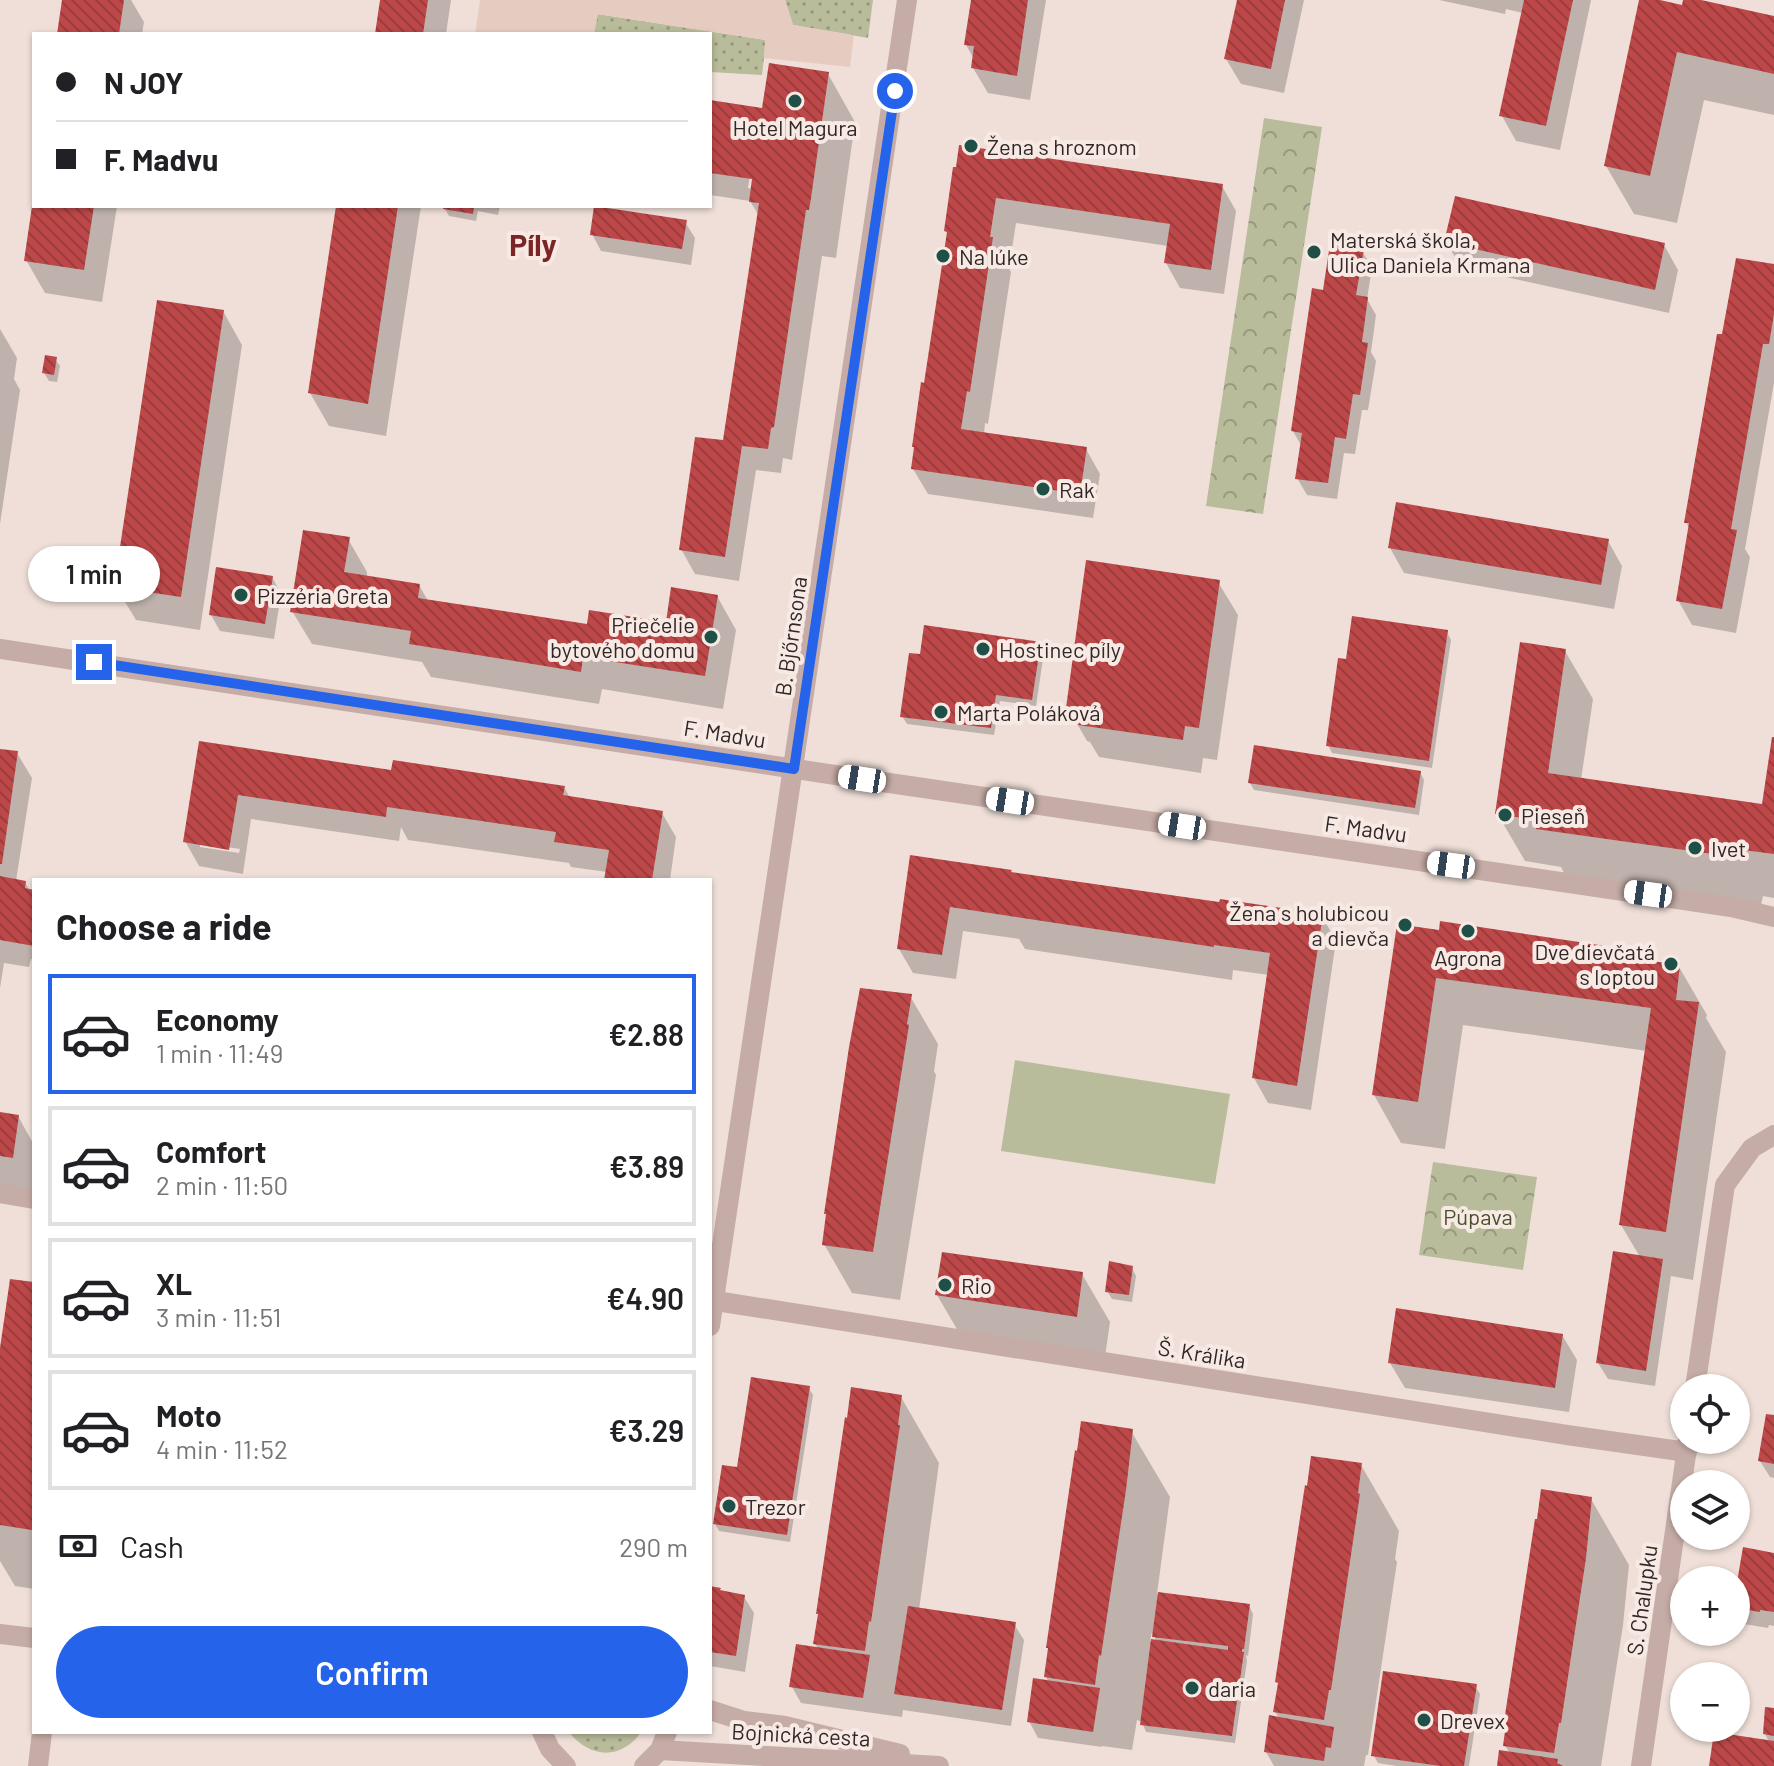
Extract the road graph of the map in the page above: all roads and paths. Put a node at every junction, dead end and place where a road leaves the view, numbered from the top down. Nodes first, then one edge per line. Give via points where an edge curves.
1 (907, 0) edge
2 (0, 649) edge
3 (794, 769) junction
4 (1774, 917) edge
5 (1774, 1135) edge
6 (0, 1193) edge
7 (32, 1199) edge
8 (712, 1300) edge
9 (1697, 1374) edge
10 (1670, 1444) edge
11 (1686, 1454) edge
12 (0, 1634) edge
13 (32, 1638) edge
14 (712, 1711) edge
15 (42, 1734) edge
16 (543, 1734) edge
17 (653, 1755) edge
18 (758, 1755) junction
19 (38, 1766) edge
20 (566, 1766) edge
21 (731, 1766) edge
22 (939, 1766) edge
23 (947, 1766) edge
24 (1641, 1766) edge

1 - 3 street, B. Bjőrnsona
2 - 3 street, F. Madvu
3 - 4 street, F. Madvu
3 - 8 street, B. Bjőrnsona
5 - 9 street via 1752,1148 1725,1185
6 - 7 street
8 - 10 street, Š. Králika via 1567,1435
11 - 24 street, S. Chalupku
12 - 13 street
14 - 23 street, Bojnická cesta
15 - 19 street
16 - 20 street
17 - 18 street, Bojnická cesta
18 - 21 street
18 - 22 street, Bojnická cesta

